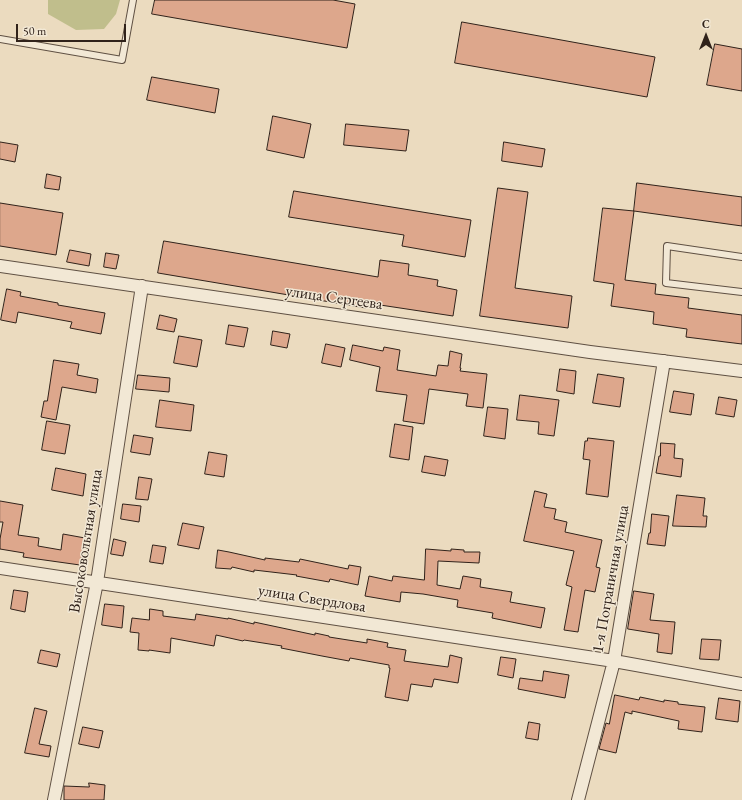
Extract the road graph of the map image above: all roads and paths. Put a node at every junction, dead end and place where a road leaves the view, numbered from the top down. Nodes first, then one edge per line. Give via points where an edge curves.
1 (133, 0) edge
2 (0, 40) edge
3 (742, 257) edge
4 (0, 266) edge
5 (142, 286) junction
6 (742, 292) edge
7 (664, 361) junction
8 (742, 371) edge
9 (0, 568) edge
10 (97, 582) junction
11 (617, 662) junction
12 (742, 684) edge
13 (54, 800) edge
14 (578, 800) edge

1 - 2 lane via 122,60
3 - 6 lane via 668,246 666,283
4 - 5 street, улица Сергеева
5 - 7 street, улица Сергеева
5 - 10 street, Высоковольтная улица
7 - 8 street, улица Сергеева
7 - 11 street, 1-я Пограничная улица
9 - 10 street, улица Свердлова
10 - 11 street, улица Свердлова
10 - 13 street, Высоковольтная улица
11 - 12 street, улица Свердлова
11 - 14 street, 1-я Пограничная улица

